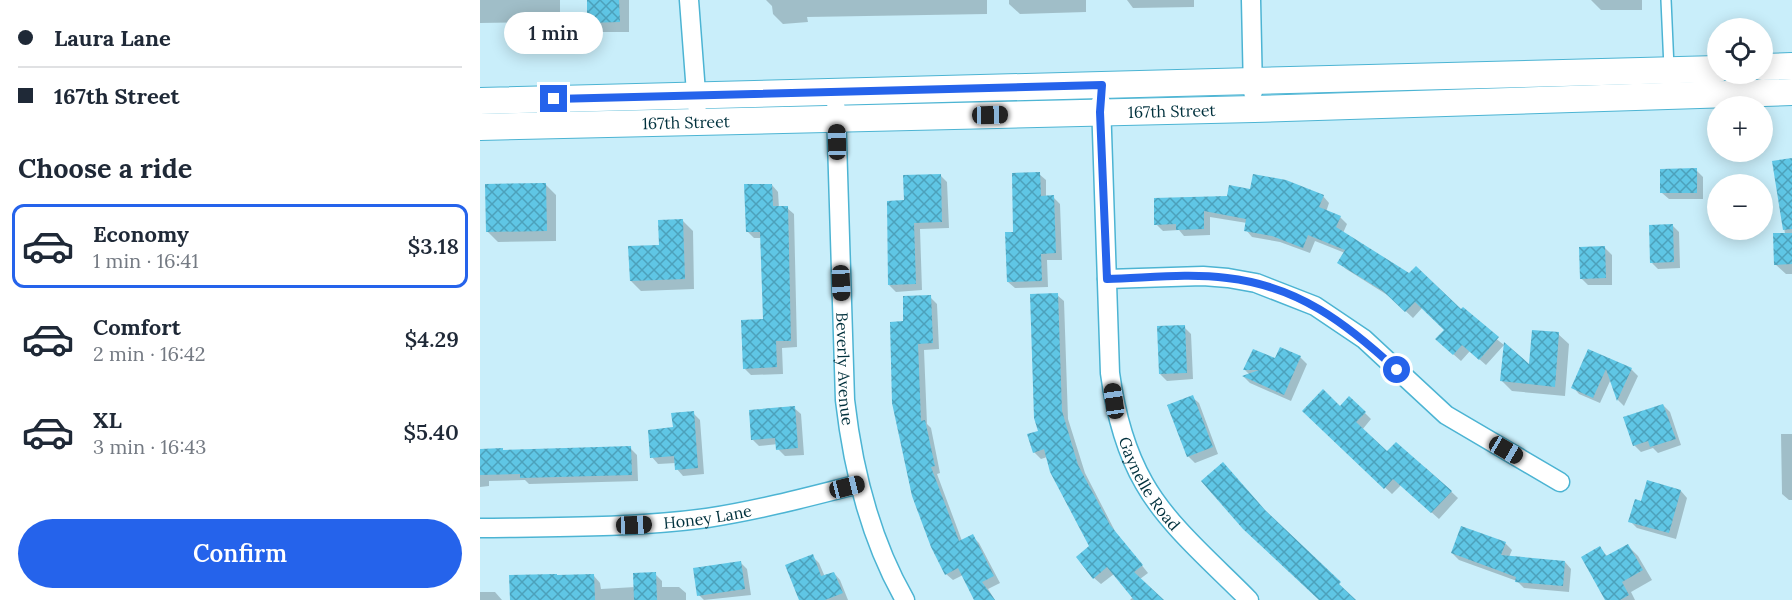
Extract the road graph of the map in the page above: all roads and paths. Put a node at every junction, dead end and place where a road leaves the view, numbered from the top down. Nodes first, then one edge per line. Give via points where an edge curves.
1 (689, 0) edge
2 (1251, 0) edge
3 (1666, 0) edge
4 (1792, 66) edge
5 (1773, 67) edge
6 (1707, 69) edge
7 (1669, 70) junction
8 (1253, 81) junction
9 (1102, 85) junction
10 (837, 92) junction
11 (1792, 92) edge
12 (696, 95) junction
13 (480, 101) edge
14 (1254, 109) junction
15 (1100, 112) junction
16 (836, 118) junction
17 (698, 122) junction
18 (480, 127) edge
19 (1107, 279) junction
20 (1560, 482) dead end
21 (859, 484) junction
22 (480, 528) edge
23 (905, 600) edge
24 (1249, 600) edge

1 - 12 street
2 - 8 street
3 - 7 lane
4 - 5 main road
6 - 7 main road, 167th Street
7 - 8 main road, 167th Street
8 - 9 main road, 167th Street
8 - 14 street
9 - 10 main road, 167th Street
9 - 15 street, Gaynelle Road
10 - 12 main road, 167th Street
10 - 16 street, Beverly Avenue
11 - 14 main road, 167th Street
12 - 13 main road, 167th Street
12 - 17 street
14 - 15 main road, 167th Street
15 - 16 main road, 167th Street
15 - 19 street, Gaynelle Road
16 - 17 main road, 167th Street
16 - 21 street, Beverly Avenue via 845,400
17 - 18 main road, 167th Street
19 - 20 street via 1228,278 1256,283 1316,306 1364,339 1446,415
19 - 24 street, Gaynelle Road via 1114,401 1134,464 1170,519
21 - 22 street, Honey Lane via 752,511 675,522
21 - 23 street, Beverly Avenue via 889,572

